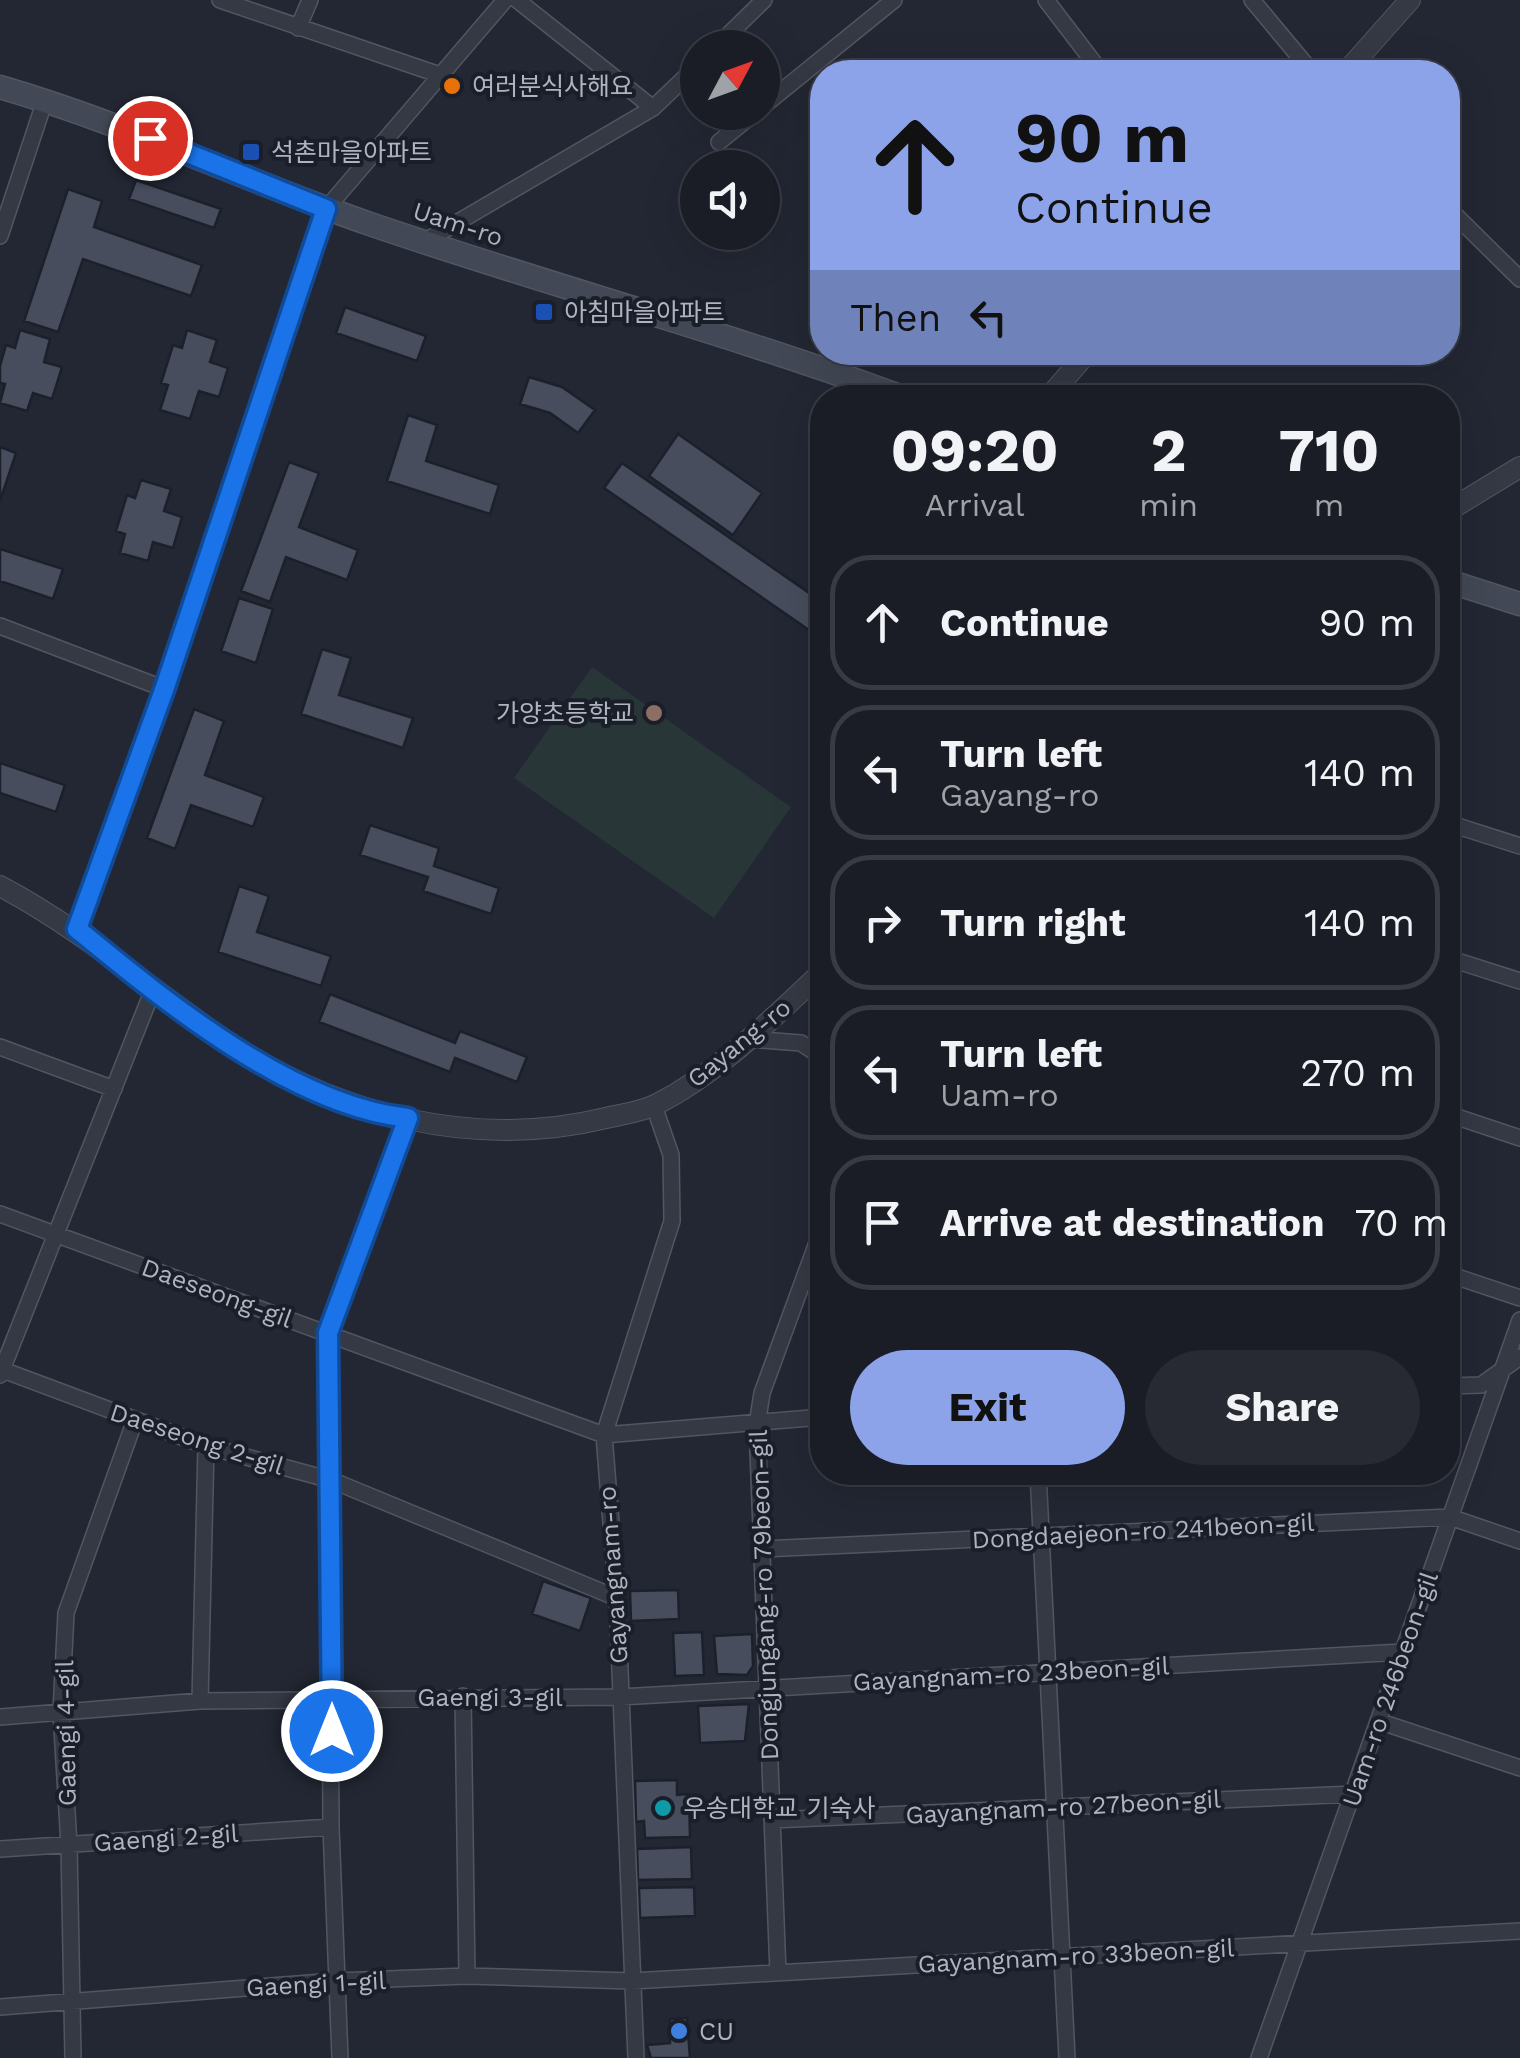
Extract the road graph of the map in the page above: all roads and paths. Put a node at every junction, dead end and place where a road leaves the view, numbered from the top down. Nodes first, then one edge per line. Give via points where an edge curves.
1 (220, 0) edge
2 (310, 0) edge
3 (505, 0) edge
4 (517, 0) edge
5 (764, 0) edge
6 (894, 0) edge
7 (1046, 0) edge
8 (1252, 0) edge
9 (1410, 0) edge
10 (298, 28) junction
11 (733, 30) edge
12 (820, 60) edge
13 (1092, 60) edge
14 (1302, 60) edge
15 (1357, 60) edge
16 (810, 68) edge
17 (443, 76) junction
18 (680, 81) edge
19 (0, 87) edge
20 (780, 92) edge
21 (44, 100) junction
22 (652, 108) junction
23 (734, 130) edge
24 (719, 142) dead end
25 (326, 209) junction
26 (1460, 220) edge
27 (0, 236) edge
28 (424, 242) junction
29 (1520, 279) edge
30 (810, 363) edge
31 (815, 365) edge
32 (1077, 365) edge
33 (869, 385) edge
34 (1059, 385) edge
35 (1520, 467) edge
36 (1460, 504) edge
37 (1460, 585) edge
38 (1520, 604) edge
39 (0, 626) edge
40 (164, 690) junction
41 (1460, 827) edge
42 (1520, 846) edge
43 (0, 886) edge
44 (77, 929) junction
45 (1460, 962) edge
46 (1520, 981) edge
47 (810, 983) edge
48 (154, 988) junction
49 (749, 1039) junction
50 (0, 1047) edge
51 (810, 1049) edge
52 (114, 1089) junction
53 (654, 1106) junction
54 (408, 1118) junction
55 (1460, 1118) edge
56 (1520, 1138) edge
57 (0, 1214) edge
58 (58, 1235) junction
59 (810, 1261) edge
60 (1460, 1278) edge
61 (1520, 1298) edge
62 (1520, 1320) edge
63 (328, 1333) junction
64 (1520, 1357) edge
65 (1504, 1367) junction
66 (1, 1372) edge
67 (1460, 1386) edge
68 (810, 1418) edge
69 (135, 1420) junction
70 (757, 1424) junction
71 (604, 1435) junction
72 (206, 1446) junction
73 (331, 1480) junction
74 (1039, 1485) edge
75 (1450, 1518) junction
76 (1041, 1535) junction
77 (1520, 1541) edge
78 (762, 1548) junction
79 (617, 1598) junction
80 (1402, 1652) junction
81 (1046, 1672) junction
82 (766, 1688) junction
83 (463, 1696) junction
84 (620, 1697) junction
85 (332, 1700) junction
86 (200, 1701) junction
87 (61, 1712) junction
88 (0, 1717) edge
89 (1378, 1721) junction
90 (1520, 1768) edge
91 (1353, 1794) junction
92 (1053, 1807) junction
93 (772, 1820) junction
94 (331, 1826) junction
95 (69, 1845) junction
96 (0, 1850) edge
97 (1520, 1931) edge
98 (1298, 1944) junction
99 (1061, 1958) junction
100 (778, 1973) junction
101 (466, 1976) junction
102 (336, 1981) junction
103 (632, 1981) junction
104 (72, 2001) junction
105 (0, 2006) edge
106 (73, 2058) edge
107 (340, 2058) edge
108 (636, 2058) edge
109 (1067, 2058) edge
110 (1259, 2058) edge

1 - 10 street
2 - 10 street
3 - 17 street
4 - 22 street
5 - 11 street
6 - 12 street
7 - 13 street
8 - 14 street
9 - 15 street
10 - 17 street
16 - 20 street
17 - 25 street
18 - 22 street
19 - 21 main road, Uam-ro
21 - 25 main road, Uam-ro
21 - 27 street
22 - 28 street
23 - 24 street
25 - 28 main road, Uam-ro
25 - 40 street
26 - 29 street
28 - 30 main road, Uam-ro
31 - 33 main road, Uam-ro
32 - 34 street
35 - 36 street
37 - 38 main road
39 - 40 street
40 - 44 street
41 - 42 street
43 - 44 street, Gayang-ro
44 - 48 street, Gayang-ro
45 - 46 street
47 - 49 street, Gayang-ro
48 - 52 street
48 - 54 street, Gayang-ro via 226,1041 308,1088
49 - 51 street
49 - 53 street, Gayang-ro
50 - 52 street
52 - 58 street
53 - 54 street, Gayang-ro via 568,1127 487,1133
53 - 71 street, Gayangnam-ro via 671,1155 672,1221
54 - 63 street
55 - 56 street
57 - 58 street, Daeseong-gil
58 - 63 street, Daeseong-gil
58 - 66 street
59 - 70 street, Dongjungang-ro 79beon-gil
60 - 61 street
62 - 65 street, Uam-ro 246beon-gil
63 - 71 street, Daeseong-gil
63 - 73 street
64 - 65 street
65 - 67 street via 1482,1385
65 - 75 street, Uam-ro 246beon-gil
66 - 69 street, Daeseong 2-gil
68 - 70 street
69 - 72 street, Daeseong 2-gil
69 - 87 street, Gaengi 4-gil via 66,1613
70 - 71 street
70 - 78 street, Dongjungang-ro 79beon-gil
71 - 79 street, Gayangnam-ro
72 - 73 street, Daeseong 2-gil
72 - 86 street
73 - 79 street, Daeseong 2-gil
73 - 85 street
74 - 76 street
75 - 76 street, Dongdaejeon-ro 241beon-gil
75 - 77 street, Dongdaejeon-ro 241beon-gil
75 - 80 street, Uam-ro 246beon-gil
76 - 78 street, Dongdaejeon-ro 241beon-gil
76 - 81 street
78 - 82 street, Dongjungang-ro 79beon-gil
79 - 84 street, Gayangnam-ro
80 - 81 street, Gayangnam-ro 23beon-gil
80 - 89 street, Uam-ro 246beon-gil
81 - 82 street, Gayangnam-ro 23beon-gil
81 - 92 street
82 - 84 street, Gayangnam-ro 23beon-gil
82 - 93 street, Dongjungang-ro 79beon-gil
83 - 84 street, Gaengi 3-gil
83 - 85 street, Gaengi 3-gil
83 - 101 street
84 - 103 street, Gayangnam-ro
85 - 86 street, Gaengi 3-gil
85 - 94 street
86 - 87 street, Gaengi 3-gil
87 - 88 street, Gaengi 3-gil
87 - 95 street, Gaengi 4-gil
89 - 90 street
89 - 91 street, Uam-ro 246beon-gil
91 - 92 street, Gayangnam-ro 27beon-gil
91 - 98 street, Uam-ro 246beon-gil
92 - 93 street, Gayangnam-ro 27beon-gil
92 - 99 street
93 - 100 street, Dongjungang-ro 79beon-gil
94 - 95 street, Gaengi 2-gil
94 - 102 street
95 - 96 street, Gaengi 2-gil
95 - 104 street, Gaengi 4-gil
97 - 98 street, Gayangnam-ro 33beon-gil
98 - 99 street, Gayangnam-ro 33beon-gil
98 - 110 street, Uam-ro 246beon-gil
99 - 100 street, Gayangnam-ro 33beon-gil
99 - 109 street
100 - 103 street, Gayangnam-ro 33beon-gil
101 - 102 street, Gaengi 1-gil
101 - 103 street, Gaengi 1-gil
102 - 104 street, Gaengi 1-gil
102 - 107 street
103 - 108 street, Gayangnam-ro
104 - 105 street, Gaengi 1-gil
104 - 106 street, Gaengi 4-gil

